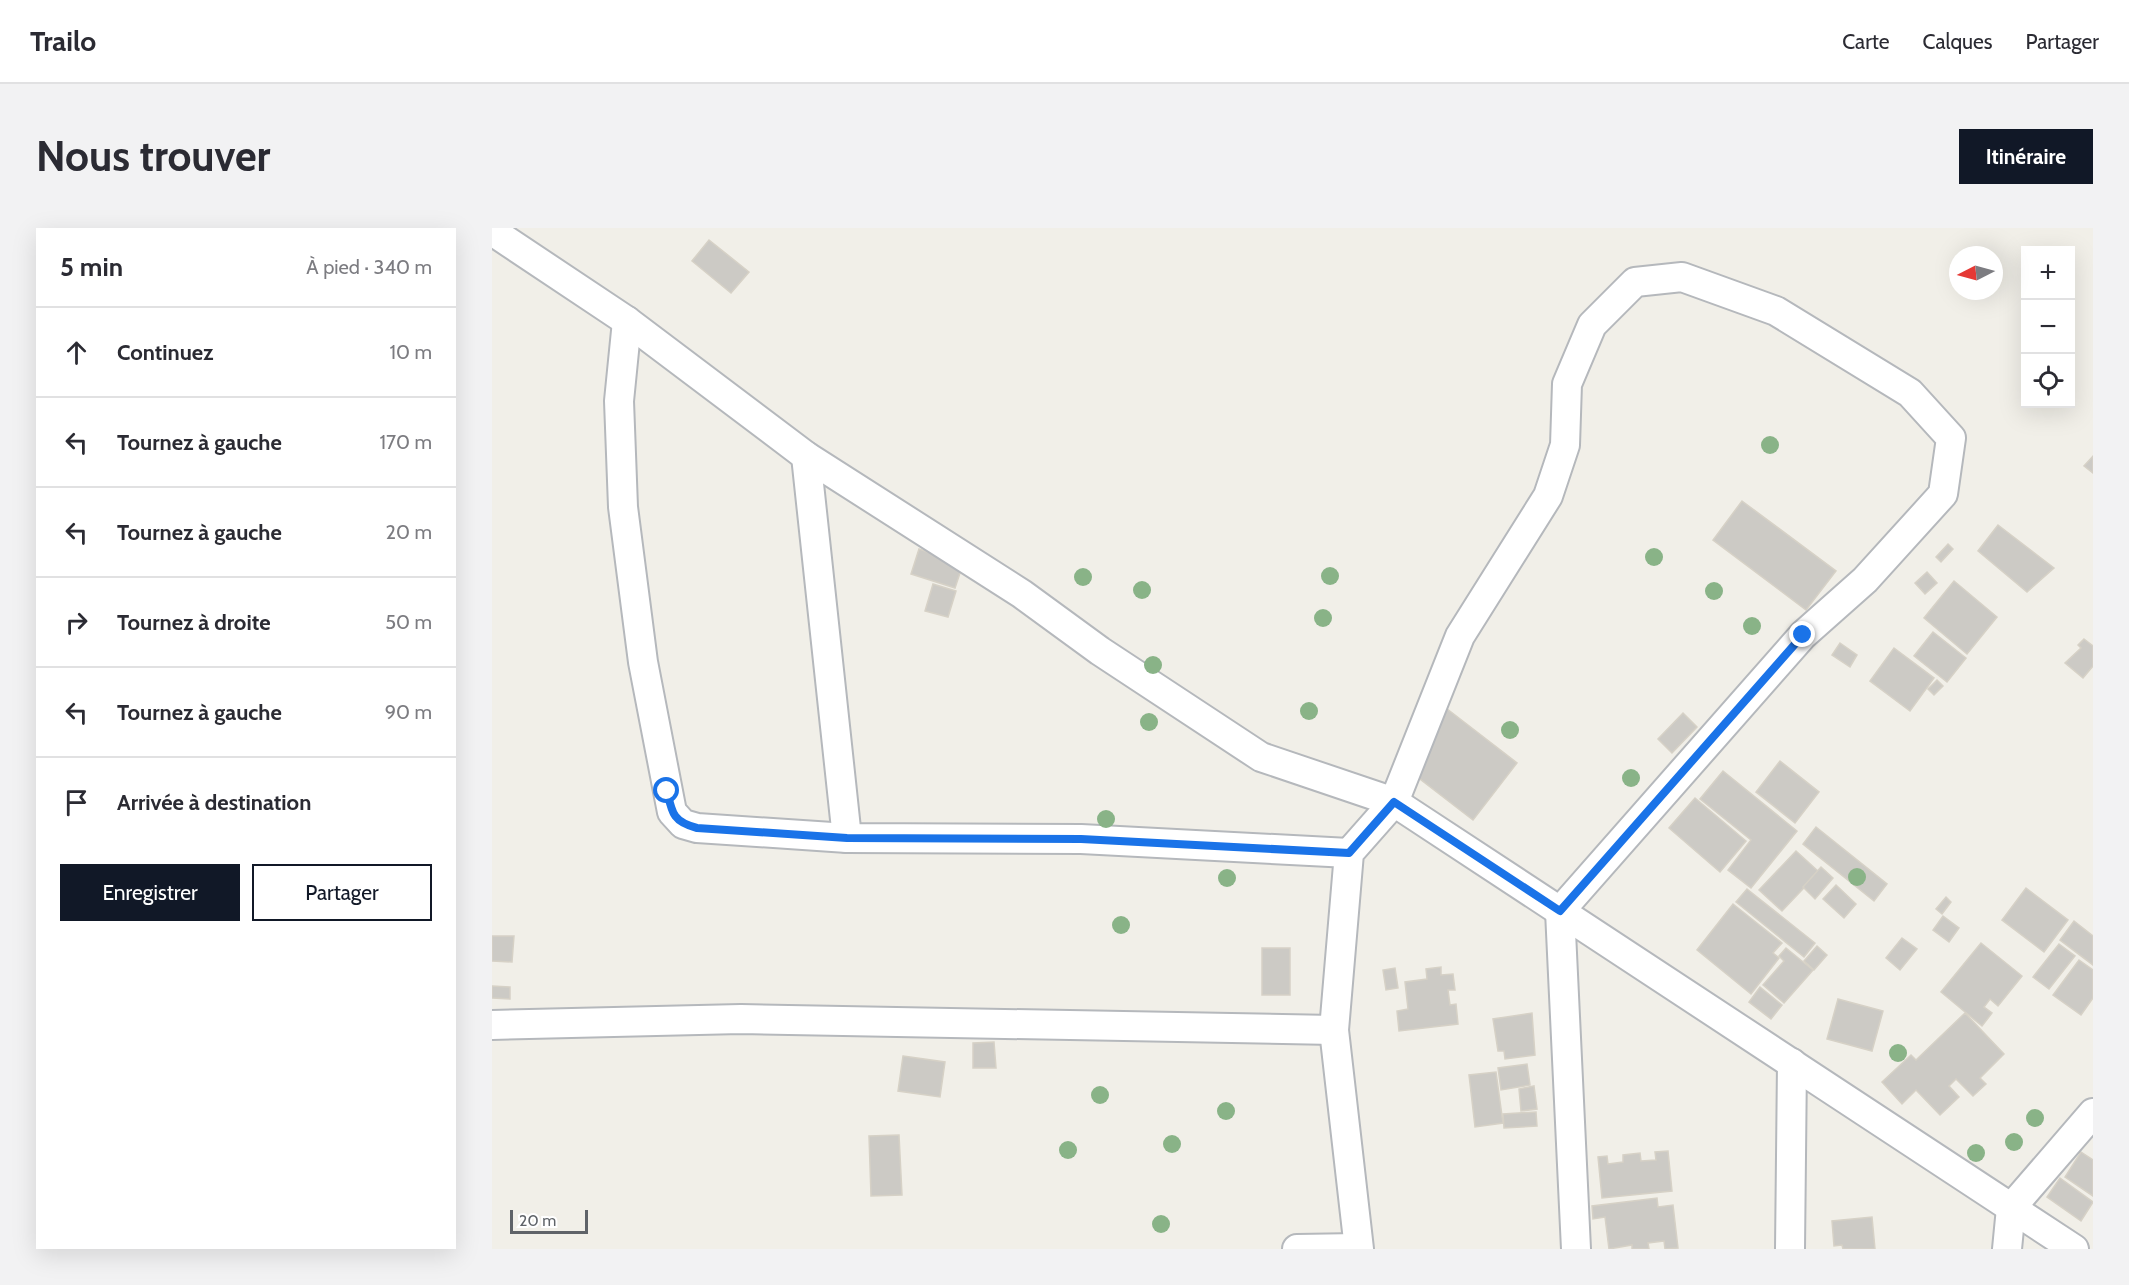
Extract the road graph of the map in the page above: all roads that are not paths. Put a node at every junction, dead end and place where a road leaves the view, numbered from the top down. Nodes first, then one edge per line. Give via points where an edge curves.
1 (492, 231) edge
2 (627, 321) junction
3 (806, 456) junction
4 (1394, 802) junction
5 (847, 838) junction
6 (1349, 853) junction
7 (1560, 911) junction
8 (492, 1025) edge
9 (1334, 1030) junction
10 (1792, 1064) junction
11 (2093, 1113) edge
12 (2011, 1208) junction
13 (1358, 1248) edge
14 (1297, 1249) edge
15 (1576, 1249) edge
16 (1790, 1249) edge
17 (2007, 1249) edge
18 (2074, 1249) edge

1 - 2 street
2 - 3 street
2 - 5 street via 619,400 623,507 643,662 672,812 683,824 697,828
3 - 4 street via 1022,594 1100,651 1261,757
3 - 5 street
4 - 6 street
4 - 7 street
4 - 7 street via 1460,636 1548,496 1564,445 1567,384 1592,325 1635,282 1682,277 1776,311 1910,393 1951,438 1943,494 1864,580 1803,635
5 - 6 street via 1081,839
6 - 9 street
7 - 10 street
7 - 15 street
8 - 9 street via 741,1019
9 - 13 street
10 - 12 street
10 - 16 street
11 - 12 street
12 - 17 street
12 - 18 street
13 - 14 street

